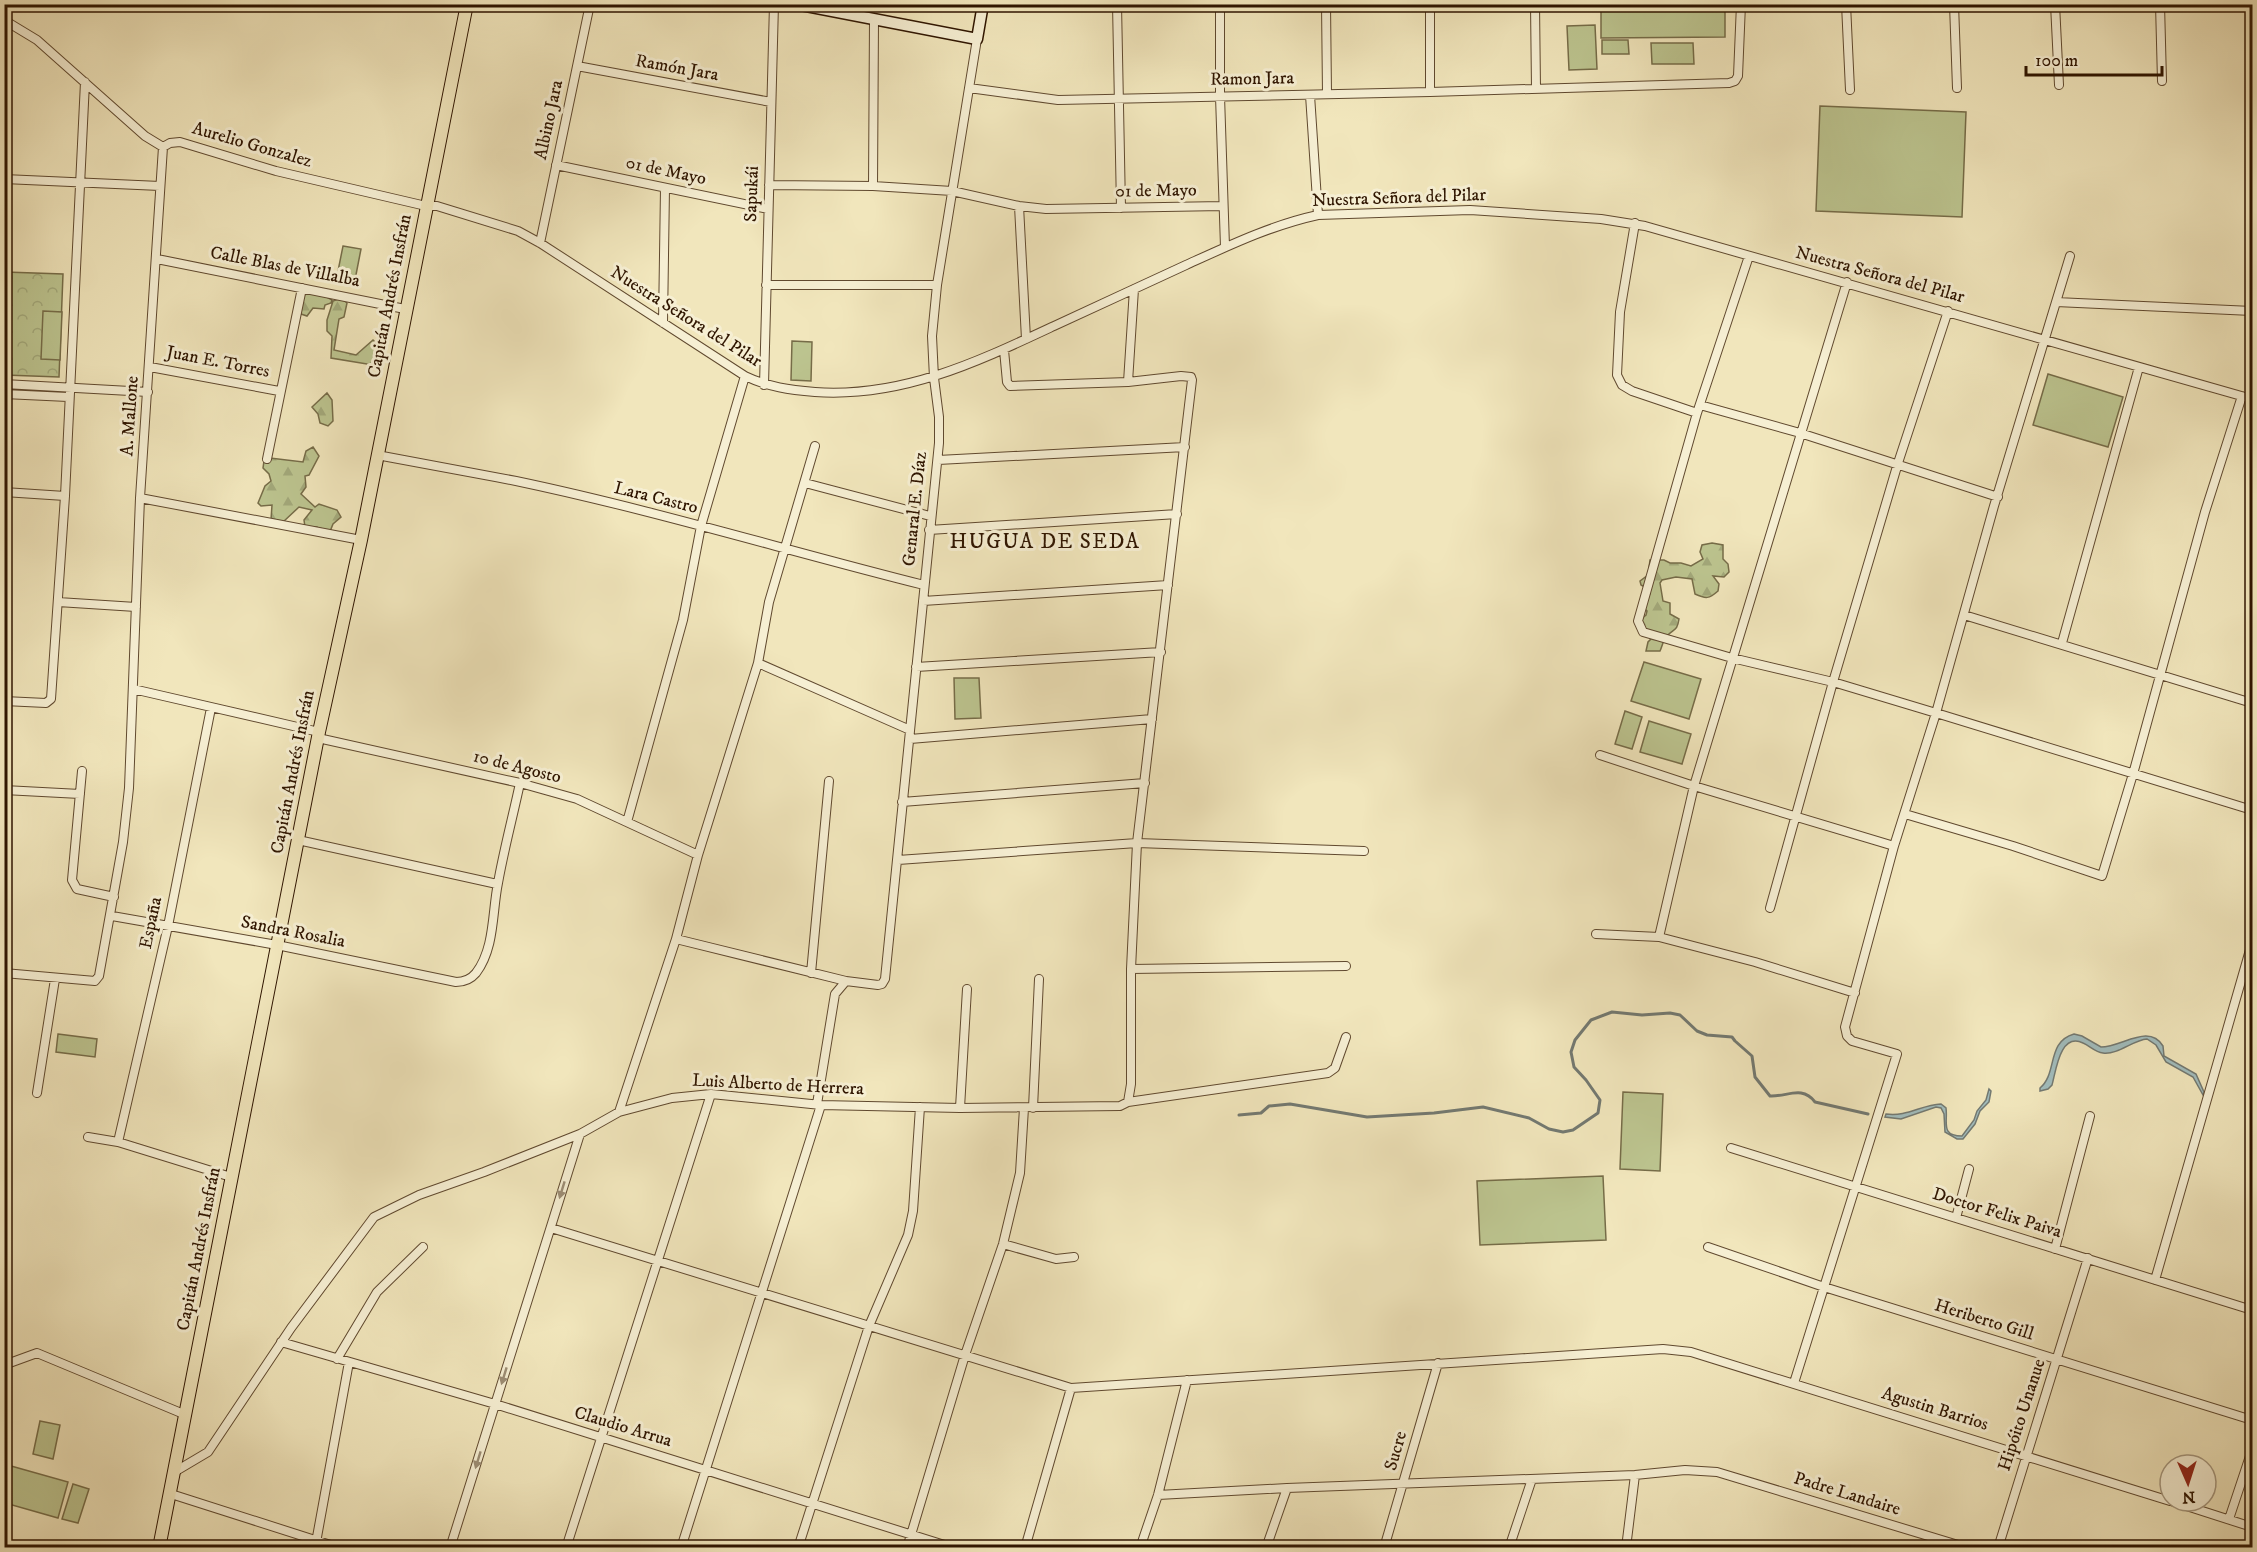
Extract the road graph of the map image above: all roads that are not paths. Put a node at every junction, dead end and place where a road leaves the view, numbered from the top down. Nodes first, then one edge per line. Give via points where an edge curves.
1 (467, 4) edge
2 (590, 4) edge
3 (774, 4) edge
4 (796, 4) edge
5 (983, 4) edge
6 (1117, 4) edge
7 (1220, 4) edge
8 (1326, 4) edge
9 (1430, 4) edge
10 (1535, 4) edge
11 (1741, 4) edge
12 (1846, 4) edge
13 (1954, 4) edge
14 (2055, 4) edge
15 (2160, 4) edge
16 (811, 6) edge
17 (874, 19) junction
18 (4, 20) edge
19 (976, 39) junction
20 (577, 66) junction
21 (2162, 81) dead end
22 (85, 82) junction
23 (2059, 85) dead end
24 (969, 88) junction
25 (1957, 88) dead end
26 (1536, 89) junction
27 (1850, 90) dead end
28 (1430, 92) junction
29 (1327, 94) junction
30 (1310, 95) junction
31 (1220, 96) junction
32 (1120, 98) junction
33 (771, 102) junction
34 (163, 147) junction
35 (556, 165) junction
36 (4, 179) edge
37 (78, 182) junction
38 (769, 185) junction
39 (160, 186) junction
40 (873, 186) junction
41 (665, 188) junction
42 (952, 190) junction
43 (426, 206) junction
44 (1019, 206) junction
45 (1222, 206) junction
46 (1121, 208) junction
47 (768, 209) junction
48 (1318, 214) junction
49 (1635, 223) junction
50 (540, 243) junction
51 (1225, 247) junction
52 (1749, 256) junction
53 (2070, 256) dead end
54 (157, 259) junction
55 (1847, 282) junction
56 (766, 285) junction
57 (937, 285) junction
58 (302, 288) junction
59 (1134, 289) junction
60 (2056, 302) junction
61 (405, 309) junction
62 (1948, 310) junction
63 (2253, 311) edge
64 (663, 323) junction
65 (1026, 339) junction
66 (2045, 339) junction
67 (1004, 350) junction
68 (150, 366) junction
69 (2139, 367) junction
70 (745, 376) junction
71 (934, 378) junction
72 (1128, 382) junction
73 (4, 384) edge
74 (764, 385) junction
75 (69, 387) junction
76 (279, 391) junction
77 (148, 392) junction
78 (4, 394) edge
79 (2242, 396) junction
80 (68, 397) junction
81 (2253, 399) edge
82 (1698, 409) junction
83 (1800, 433) junction
84 (815, 446) dead end
85 (1185, 447) junction
86 (377, 455) junction
87 (267, 459) dead end
88 (938, 460) junction
89 (1898, 463) junction
90 (806, 483) junction
91 (4, 492) edge
92 (64, 496) junction
93 (1998, 497) junction
94 (140, 498) junction
95 (1177, 514) junction
96 (930, 516) junction
97 (700, 526) junction
98 (929, 530) junction
99 (361, 540) junction
100 (785, 550) junction
101 (924, 585) junction
102 (1168, 585) junction
103 (923, 601) junction
104 (58, 602) junction
105 (136, 607) junction
106 (1964, 615) junction
107 (2062, 644) junction
108 (1161, 652) junction
109 (1732, 658) junction
110 (758, 663) junction
111 (916, 667) junction
112 (2161, 674) junction
113 (1833, 682) junction
114 (133, 689) junction
115 (4, 701) edge
116 (2253, 703) edge
117 (211, 708) junction
118 (1936, 713) junction
119 (1152, 719) junction
120 (910, 734) junction
121 (319, 735) junction
122 (1600, 755) dead end
123 (82, 771) dead end
124 (2133, 774) junction
125 (829, 781) dead end
126 (520, 783) junction
127 (1145, 783) junction
128 (1694, 786) junction
129 (4, 790) edge
130 (80, 794) junction
131 (902, 802) junction
132 (2253, 810) edge
133 (1905, 814) junction
134 (1796, 817) junction
135 (627, 822) junction
136 (298, 840) junction
137 (1137, 843) junction
138 (1894, 846) junction
139 (1364, 852) dead end
140 (699, 855) junction
141 (898, 860) junction
142 (497, 884) junction
143 (114, 897) junction
144 (1770, 908) dead end
145 (112, 916) junction
146 (168, 926) junction
147 (1596, 934) dead end
148 (1659, 937) junction
149 (676, 939) junction
150 (2253, 943) edge
151 (278, 945) junction
152 (1346, 966) dead end
153 (1131, 969) junction
154 (811, 973) junction
155 (4, 974) edge
156 (55, 979) junction
157 (1039, 979) dead end
158 (846, 981) junction
159 (967, 989) dead end
160 (1855, 993) junction
161 (1346, 1037) dead end
162 (37, 1093) dead end
163 (711, 1095) junction
164 (1128, 1102) junction
165 (819, 1104) junction
166 (920, 1107) junction
167 (960, 1108) junction
168 (1028, 1108) junction
169 (619, 1112) junction
170 (2090, 1116) dead end
171 (580, 1134) junction
172 (88, 1137) dead end
173 (118, 1142) junction
174 (1731, 1148) dead end
175 (1969, 1169) dead end
176 (231, 1177) junction
177 (1856, 1187) junction
178 (1956, 1218) junction
179 (550, 1228) junction
180 (1003, 1244) junction
181 (423, 1247) dead end
182 (1708, 1247) dead end
183 (2055, 1249) junction
184 (1074, 1257) dead end
185 (2088, 1258) junction
186 (658, 1261) junction
187 (2155, 1280) junction
188 (1824, 1287) junction
189 (762, 1293) junction
190 (2253, 1310) edge
191 (869, 1326) junction
192 (281, 1342) junction
193 (965, 1355) junction
194 (337, 1359) junction
195 (2057, 1360) junction
196 (349, 1362) junction
197 (1438, 1363) junction
198 (4, 1365) edge
199 (1187, 1380) junction
200 (1794, 1383) junction
201 (1071, 1388) junction
202 (495, 1404) junction
203 (186, 1415) junction
204 (2253, 1420) edge
205 (601, 1437) junction
206 (2253, 1450) edge
207 (2026, 1455) junction
208 (706, 1470) junction
209 (176, 1471) junction
210 (1635, 1475) junction
211 (1532, 1479) junction
212 (1404, 1484) junction
213 (1287, 1488) junction
214 (171, 1494) junction
215 (1158, 1495) junction
216 (2158, 1497) edge
217 (812, 1503) junction
218 (2210, 1513) edge
219 (2229, 1519) junction
220 (2253, 1527) edge
221 (911, 1534) junction
222 (316, 1544) edge
223 (159, 1548) edge
224 (340, 1548) edge
225 (450, 1548) edge
226 (566, 1548) edge
227 (681, 1548) edge
228 (798, 1548) edge
229 (907, 1548) edge
230 (954, 1548) edge
231 (1025, 1548) edge
232 (1140, 1548) edge
233 (1266, 1548) edge
234 (1384, 1548) edge
235 (1509, 1548) edge
236 (1626, 1548) edge
237 (1968, 1548) edge
238 (1998, 1548) edge

1 - 43 main road, Capitán Andrés Insfrán
2 - 20 street, Albino Jara
3 - 33 street, Sapukái
4 - 16 street
5 - 19 street
6 - 32 street
7 - 31 street
8 - 29 street
9 - 28 street
10 - 26 street
11 - 26 street, Ramon Jara via 1738,76 1731,83
12 - 27 street
13 - 25 street
14 - 23 street
15 - 21 street
16 - 17 street
17 - 19 street
17 - 40 street
18 - 22 street via 37,40
19 - 24 street, Genaral E. Díaz
20 - 33 street, Ramón Jara
20 - 35 street, Albino Jara
22 - 34 street via 145,136
22 - 37 street
24 - 32 street, Ramon Jara via 1058,100
24 - 42 street, Genaral E. Díaz
26 - 28 street, Ramon Jara
28 - 29 street, Ramon Jara
29 - 30 street, Ramon Jara
30 - 31 street, Ramon Jara
30 - 48 street
31 - 32 street, Ramon Jara
31 - 45 street
32 - 46 street
33 - 38 street, Sapukái
34 - 39 street, A. Mallone
34 - 43 street, Aurelio Gonzalez via 180,142 276,171
35 - 41 street, 01 de Mayo
35 - 50 street, Albino Jara
36 - 37 street
37 - 39 street
37 - 75 street
38 - 40 street
38 - 47 street, Sapukái
39 - 54 street, A. Mallone
40 - 42 street
41 - 47 street, 01 de Mayo
41 - 64 street
42 - 44 street, 01 de Mayo
42 - 57 street, Genaral E. Díaz
43 - 50 street, Nuestra Señora del Pilar via 508,228
43 - 61 main road, Capitán Andrés Insfrán
44 - 46 street, 01 de Mayo
44 - 65 street
45 - 46 street, 01 de Mayo
45 - 51 street
47 - 56 street, Sapukái
48 - 49 street, Nuestra Señora del Pilar via 1470,210
48 - 51 street, Nuestra Señora del Pilar via 1275,226
49 - 52 street, Nuestra Señora del Pilar
49 - 82 street via 1620,312 1617,375 1632,392
50 - 64 street, Nuestra Señora del Pilar
51 - 59 street, Nuestra Señora del Pilar
52 - 55 street, Nuestra Señora del Pilar
52 - 82 street
53 - 60 street
54 - 58 street, Calle Blas de Villalba
54 - 68 street, A. Mallone
55 - 62 street, Nuestra Señora del Pilar
55 - 83 street
56 - 57 street
56 - 74 street, Sapukái
57 - 71 street, Genaral E. Díaz via 932,336
58 - 61 street, Calle Blas de Villalba
58 - 76 street
59 - 65 street, Nuestra Señora del Pilar
59 - 72 street
60 - 63 street
60 - 66 street
61 - 86 main road, Capitán Andrés Insfrán
62 - 66 street, Nuestra Señora del Pilar
62 - 89 street
64 - 70 street, Nuestra Señora del Pilar
65 - 67 street, Nuestra Señora del Pilar
66 - 69 street, Nuestra Señora del Pilar
66 - 93 street
67 - 71 street, Nuestra Señora del Pilar
67 - 72 street via 1010,386
68 - 76 street, Juan E. Torres
68 - 77 street, A. Mallone
69 - 79 street, Nuestra Señora del Pilar
69 - 107 street
70 - 74 street, Nuestra Señora del Pilar
70 - 97 street
71 - 74 street, Nuestra Señora del Pilar via 847,393
71 - 88 street, Genaral E. Díaz via 939,417
72 - 85 street via 1191,377
73 - 75 street
75 - 77 street
75 - 80 street
76 - 87 street
77 - 94 street, A. Mallone
78 - 80 street
79 - 81 street, Nuestra Señora del Pilar
79 - 112 street via 2205,512
80 - 92 street
82 - 83 street
82 - 109 street via 1638,624 1643,632
83 - 89 street
83 - 109 street
84 - 90 street
85 - 88 street
85 - 95 street
86 - 97 street, Lara Castro via 518,482
86 - 99 main road, Capitán Andrés Insfrán
88 - 96 street, Genaral E. Díaz
89 - 93 street
89 - 113 street
90 - 96 street
90 - 100 street
91 - 92 street
92 - 104 street
93 - 106 street
94 - 99 street
94 - 105 street, A. Mallone
95 - 98 street
95 - 102 street
96 - 98 street, Genaral E. Díaz
97 - 100 street, Lara Castro
97 - 135 street via 683,620
98 - 101 street, Genaral E. Díaz
99 - 121 main road, Capitán Andrés Insfrán
100 - 101 street, Lara Castro
100 - 110 street via 769,602
101 - 103 street, Genaral E. Díaz
102 - 103 street
102 - 108 street
103 - 111 street, Genaral E. Díaz
104 - 105 street
104 - 115 street via 51,699 46,703
105 - 114 street, A. Mallone
106 - 107 street
106 - 118 street
107 - 112 street
108 - 111 street
108 - 119 street
109 - 113 street
109 - 128 street
110 - 120 street
110 - 140 street
111 - 120 street, Genaral E. Díaz
112 - 116 street
112 - 124 street
113 - 118 street
113 - 134 street
114 - 117 street, 10 de Agosto
114 - 143 street, A. Mallone via 129,788
117 - 121 street, 10 de Agosto
117 - 146 street, España
118 - 124 street
118 - 133 street
119 - 120 street
119 - 127 street
120 - 131 street, Genaral E. Díaz
121 - 126 street, 10 de Agosto
121 - 136 main road, Capitán Andrés Insfrán
122 - 128 street
123 - 130 street
124 - 132 street
124 - 133 street via 2102,876
125 - 154 street
126 - 135 street, 10 de Agosto via 577,799
126 - 142 street
127 - 131 street
127 - 137 street
128 - 134 street
128 - 148 street
129 - 130 street
130 - 143 street via 72,882 77,889
131 - 141 street, Genaral E. Díaz
133 - 138 street
134 - 138 street
134 - 144 street
135 - 140 street, 10 de Agosto
136 - 142 street
136 - 151 main road, Capitán Andrés Insfrán
137 - 139 street
137 - 141 street
137 - 153 street
138 - 160 street
140 - 149 street
141 - 158 street, Genaral E. Díaz via 885,979 882,984
142 - 151 street, Sandra Rosalia via 489,946 475,975 467,980 456,982
143 - 145 street, A. Mallone
145 - 146 street, Sandra Rosalia
145 - 156 street, A. Mallone via 98,980
146 - 151 street, Sandra Rosalia
146 - 173 street, España
147 - 148 street
148 - 160 street
149 - 154 street
149 - 169 street
150 - 187 street
151 - 176 main road, Capitán Andrés Insfrán
152 - 153 street
153 - 164 street
154 - 158 street
155 - 156 street
156 - 162 street
157 - 168 street
158 - 165 street via 835,994
159 - 167 street
160 - 177 street via 1845,1028 1847,1036 1852,1041 1897,1054
161 - 164 street, Luis Alberto de Herrera via 1335,1068 1328,1073
163 - 165 street, Luis Alberto de Herrera
163 - 169 street, Luis Alberto de Herrera via 672,1098
163 - 186 street
164 - 168 street, Luis Alberto de Herrera via 1120,1106
165 - 166 street, Luis Alberto de Herrera
165 - 189 street
166 - 167 street, Luis Alberto de Herrera
166 - 191 street via 908,1235
167 - 168 street, Luis Alberto de Herrera
168 - 180 street via 1020,1173
169 - 171 street, Luis Alberto de Herrera
170 - 183 street
171 -> 179 street
171 - 192 street, Luis Alberto de Herrera via 419,1195 374,1217
172 - 173 street
173 - 176 street
174 - 177 street, Doctor Felix Paiva
175 - 178 street
176 - 203 main road, Capitán Andrés Insfrán
177 - 178 street, Doctor Felix Paiva
177 - 188 street
178 - 183 street, Doctor Felix Paiva
179 - 186 street
179 -> 202 street
180 - 184 street via 1056,1259
180 - 193 street
181 - 194 street via 377,1292
182 - 188 street, Heriberto Gill
183 - 185 street, Doctor Felix Paiva
185 - 187 street, Doctor Felix Paiva
185 - 195 street, Hipóito Unanue
186 - 189 street
186 - 205 street
187 - 190 street, Doctor Felix Paiva
188 - 195 street, Heriberto Gill
188 - 200 street
189 - 191 street
189 - 208 street
191 - 193 street
191 - 217 street
192 - 194 street, Claudio Arrua
192 - 209 street, Luis Alberto de Herrera via 208,1452
193 - 201 street
193 - 221 street
194 - 196 street, Claudio Arrua
195 - 204 street, Heriberto Gill
195 - 207 street, Hipóito Unanue
196 - 202 street, Claudio Arrua
196 - 222 street
197 - 199 street, Agustin Barrios
197 - 200 street, Agustin Barrios via 1663,1349 1690,1352
197 - 212 street, Sucre
198 - 203 street via 38,1353
199 - 201 street, Agustin Barrios
199 - 215 street
200 - 207 street, Agustin Barrios
201 - 231 street
202 - 205 street, Claudio Arrua
202 -> 225 street
203 - 209 main road, Capitán Andrés Insfrán
205 - 208 street, Claudio Arrua
205 - 226 street
206 - 219 street
207 - 216 street, Agustin Barrios
207 - 238 street, Hipóito Unanue
208 - 217 street, Claudio Arrua
208 - 227 street
209 - 214 main road, Capitán Andrés Insfrán
210 - 211 street, Padre Landaire
210 - 236 street
210 - 237 street, Padre Landaire via 1685,1470 1717,1472
211 - 212 street, Padre Landaire
211 - 235 street
212 - 213 street, Padre Landaire
212 - 234 street, Sucre
213 - 215 street, Padre Landaire
213 - 233 street
214 - 222 street
214 - 223 main road, Capitán Andrés Insfrán
215 - 232 street
217 - 221 street, Claudio Arrua
217 - 228 street
218 - 219 street, Agustin Barrios
219 - 220 street, Agustin Barrios
221 - 229 street
221 - 230 street, Claudio Arrua
222 - 224 street

